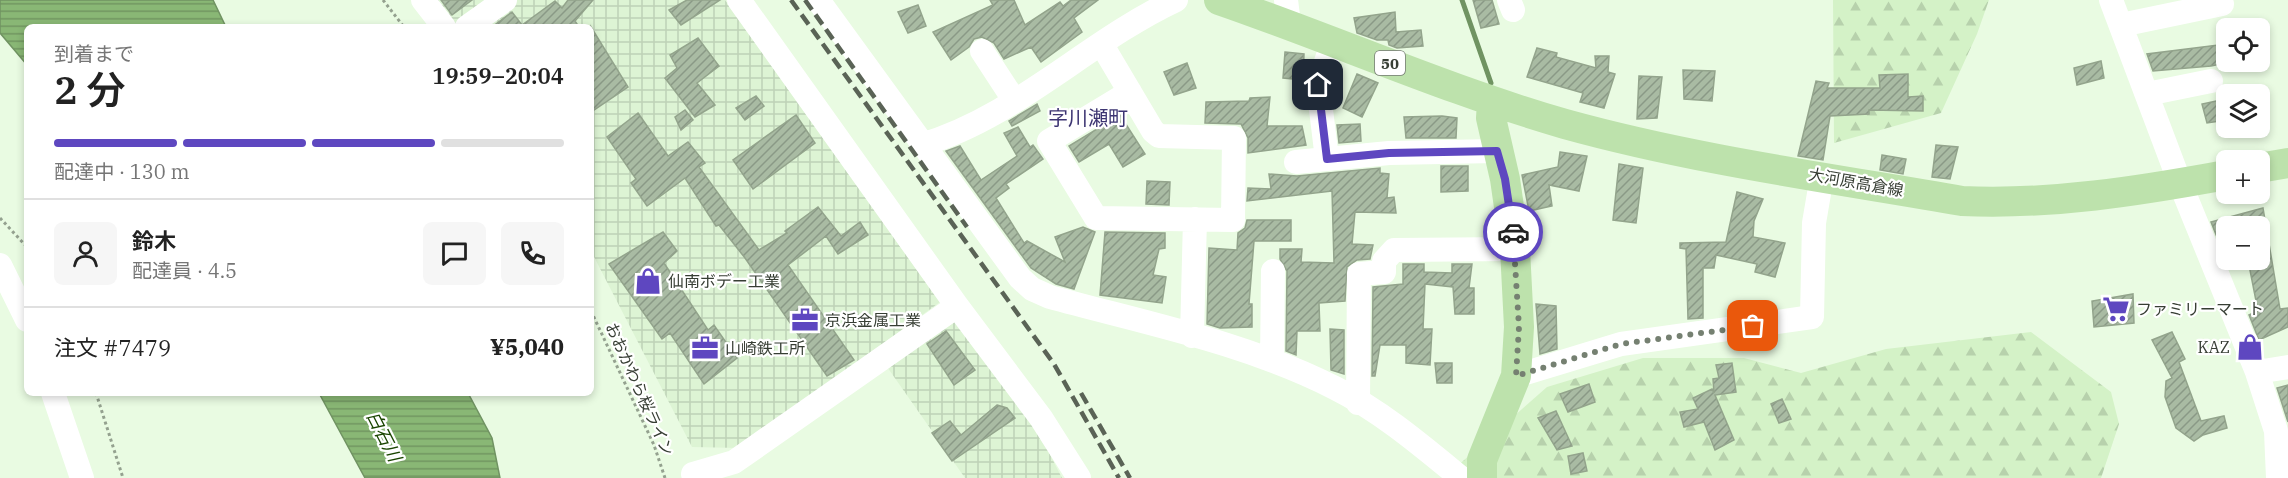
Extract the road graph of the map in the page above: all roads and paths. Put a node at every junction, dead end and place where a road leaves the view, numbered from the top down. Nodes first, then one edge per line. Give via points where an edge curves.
1 (383, 0) edge
2 (423, 0) edge
3 (505, 0) edge
4 (739, 0) edge
5 (818, 0) edge
6 (1176, 0) edge
7 (1219, 0) edge
8 (2111, 0) edge
9 (2222, 4) dead end
10 (1287, 12) edge
11 (402, 24) edge
12 (442, 24) edge
13 (472, 24) edge
14 (2121, 25) junction
15 (1333, 41) junction
16 (1102, 45) junction
17 (982, 51) dead end
18 (2211, 81) dead end
19 (1130, 92) junction
20 (2146, 94) junction
21 (1014, 100) junction
22 (1492, 102) junction
23 (921, 145) junction
24 (1497, 151) junction
25 (1327, 159) junction
26 (1296, 162) dead end
27 (2288, 163) edge
28 (2270, 166) edge
29 (1822, 176) junction
30 (2216, 177) edge
31 (2180, 183) junction
32 (0, 218) edge
33 (1195, 219) junction
34 (24, 244) edge
35 (1515, 249) junction
36 (0, 265) edge
37 (1273, 271) dead end
38 (957, 306) junction
39 (24, 314) edge
40 (594, 317) edge
41 (1192, 336) junction
42 (1272, 360) junction
43 (2288, 367) edge
44 (2257, 372) junction
45 (1516, 376) junction
46 (55, 396) edge
47 (97, 396) edge
48 (1358, 403) junction
49 (82, 478) edge
50 (123, 478) edge
51 (665, 478) edge
52 (694, 478) edge
53 (1079, 478) edge
54 (1461, 478) edge
55 (1482, 478) edge
56 (2278, 478) edge

1 - 11 path
2 - 12 street
3 - 13 street
4 - 38 street
5 - 23 street
6 - 16 street via 1144,15
7 - 10 main road, 50
8 - 14 street
9 - 14 street
10 - 15 main road, 50
14 - 20 street
15 - 22 main road, 50
15 - 25 street via 1318,85
16 - 19 street
16 - 21 street
17 - 21 street
18 - 20 street
19 - 33 street via 1159,136 1234,138 1233,220
19 - 33 street via 1048,141 1096,218
20 - 31 street
21 - 23 street via 951,136
22 - 24 main road
22 - 29 main road, 大河原高倉線 via 1646,144
23 - 41 street via 1032,289
24 - 25 street via 1389,153
24 - 35 main road
25 - 26 street
27 - 28 main road
29 - 31 main road, 大河原高倉線 via 1962,201 2008,203 2054,201
29 - 45 street via 1814,223 1812,317 1621,344
30 - 31 main road, 大河原高倉線
31 - 44 street
32 - 34 path
33 - 41 street
35 - 45 main road via 1519,327
35 - 48 street via 1394,250 1384,261 1384,272 1359,274
36 - 39 street
37 - 42 street
38 - 52 street via 734,462 693,474
38 - 53 street via 1041,418
40 - 51 path, おおかわら桜ライン via 654,445
41 - 42 street
42 - 48 street via 1337,389
43 - 44 street
44 - 56 street via 2276,431
45 - 55 main road via 1482,460
46 - 49 street
47 - 50 path
48 - 54 street

